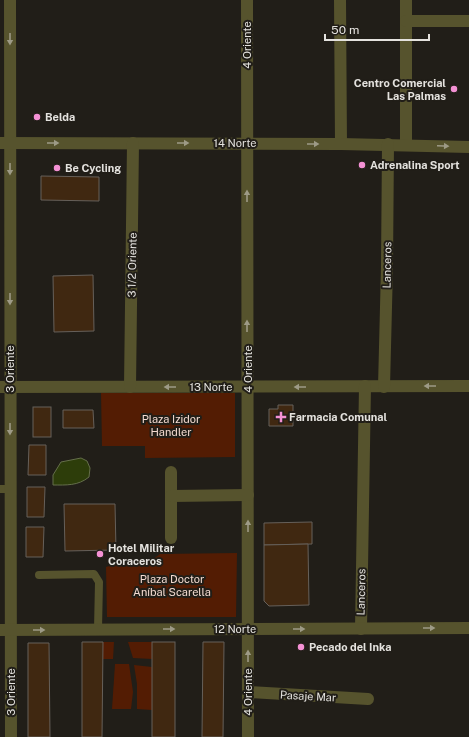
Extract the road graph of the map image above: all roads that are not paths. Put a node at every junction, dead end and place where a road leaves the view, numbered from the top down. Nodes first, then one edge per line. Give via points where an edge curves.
1 (10, 0) edge
2 (247, 0) edge
3 (340, 0) edge
4 (406, 0) edge
5 (406, 21) junction
6 (469, 21) edge
7 (5, 143) edge
8 (134, 143) junction
9 (247, 143) junction
10 (340, 144) junction
11 (388, 144) junction
12 (406, 145) junction
13 (469, 147) edge
14 (365, 386) junction
15 (384, 386) junction
16 (469, 386) edge
17 (5, 387) edge
18 (130, 387) junction
19 (248, 387) junction
20 (171, 472) dead end
21 (5, 490) edge
22 (248, 495) junction
23 (171, 496) junction
24 (171, 538) dead end
25 (39, 575) dead end
26 (469, 628) edge
27 (98, 629) junction
28 (248, 629) junction
29 (361, 629) junction
30 (5, 630) edge
31 (248, 692) junction
32 (368, 699) dead end
33 (11, 737) edge
34 (248, 737) edge

1 -> 7 street, 3 Oriente
2 - 9 street, 4 Oriente
3 - 10 street
4 - 5 street
5 - 6 street
5 - 12 street
7 -> 8 street, 14 Norte
7 -> 17 street, 3 Oriente
8 -> 9 street, 14 Norte
8 - 18 street, 3 1/2 Oriente
9 -> 10 street, 14 Norte
19 -> 9 street, 4 Oriente
10 - 11 street, 14 Norte
11 - 12 street, 14 Norte
11 - 15 street, Lanceros
12 -> 13 street, 14 Norte
14 - 15 street, 13 Norte
14 -> 19 street, 13 Norte
14 - 29 street, Lanceros
16 -> 15 street, 13 Norte
17 - 18 street, 13 Norte
17 -> 21 street, 3 Oriente
19 -> 18 street, 13 Norte
19 - 22 street, 4 Oriente
20 - 23 street
21 - 30 street, 3 Oriente
22 - 23 street
28 -> 22 street, 4 Oriente
23 - 24 street
25 - 27 lane via 94,574 99,582
29 -> 26 street, 12 Norte
27 -> 28 street, 12 Norte
30 -> 27 street, 12 Norte
28 -> 29 street, 12 Norte
31 -> 28 street, 4 Oriente
30 - 33 street, 3 Oriente
31 - 32 street, Pasaje Mar
31 - 34 street, 4 Oriente

